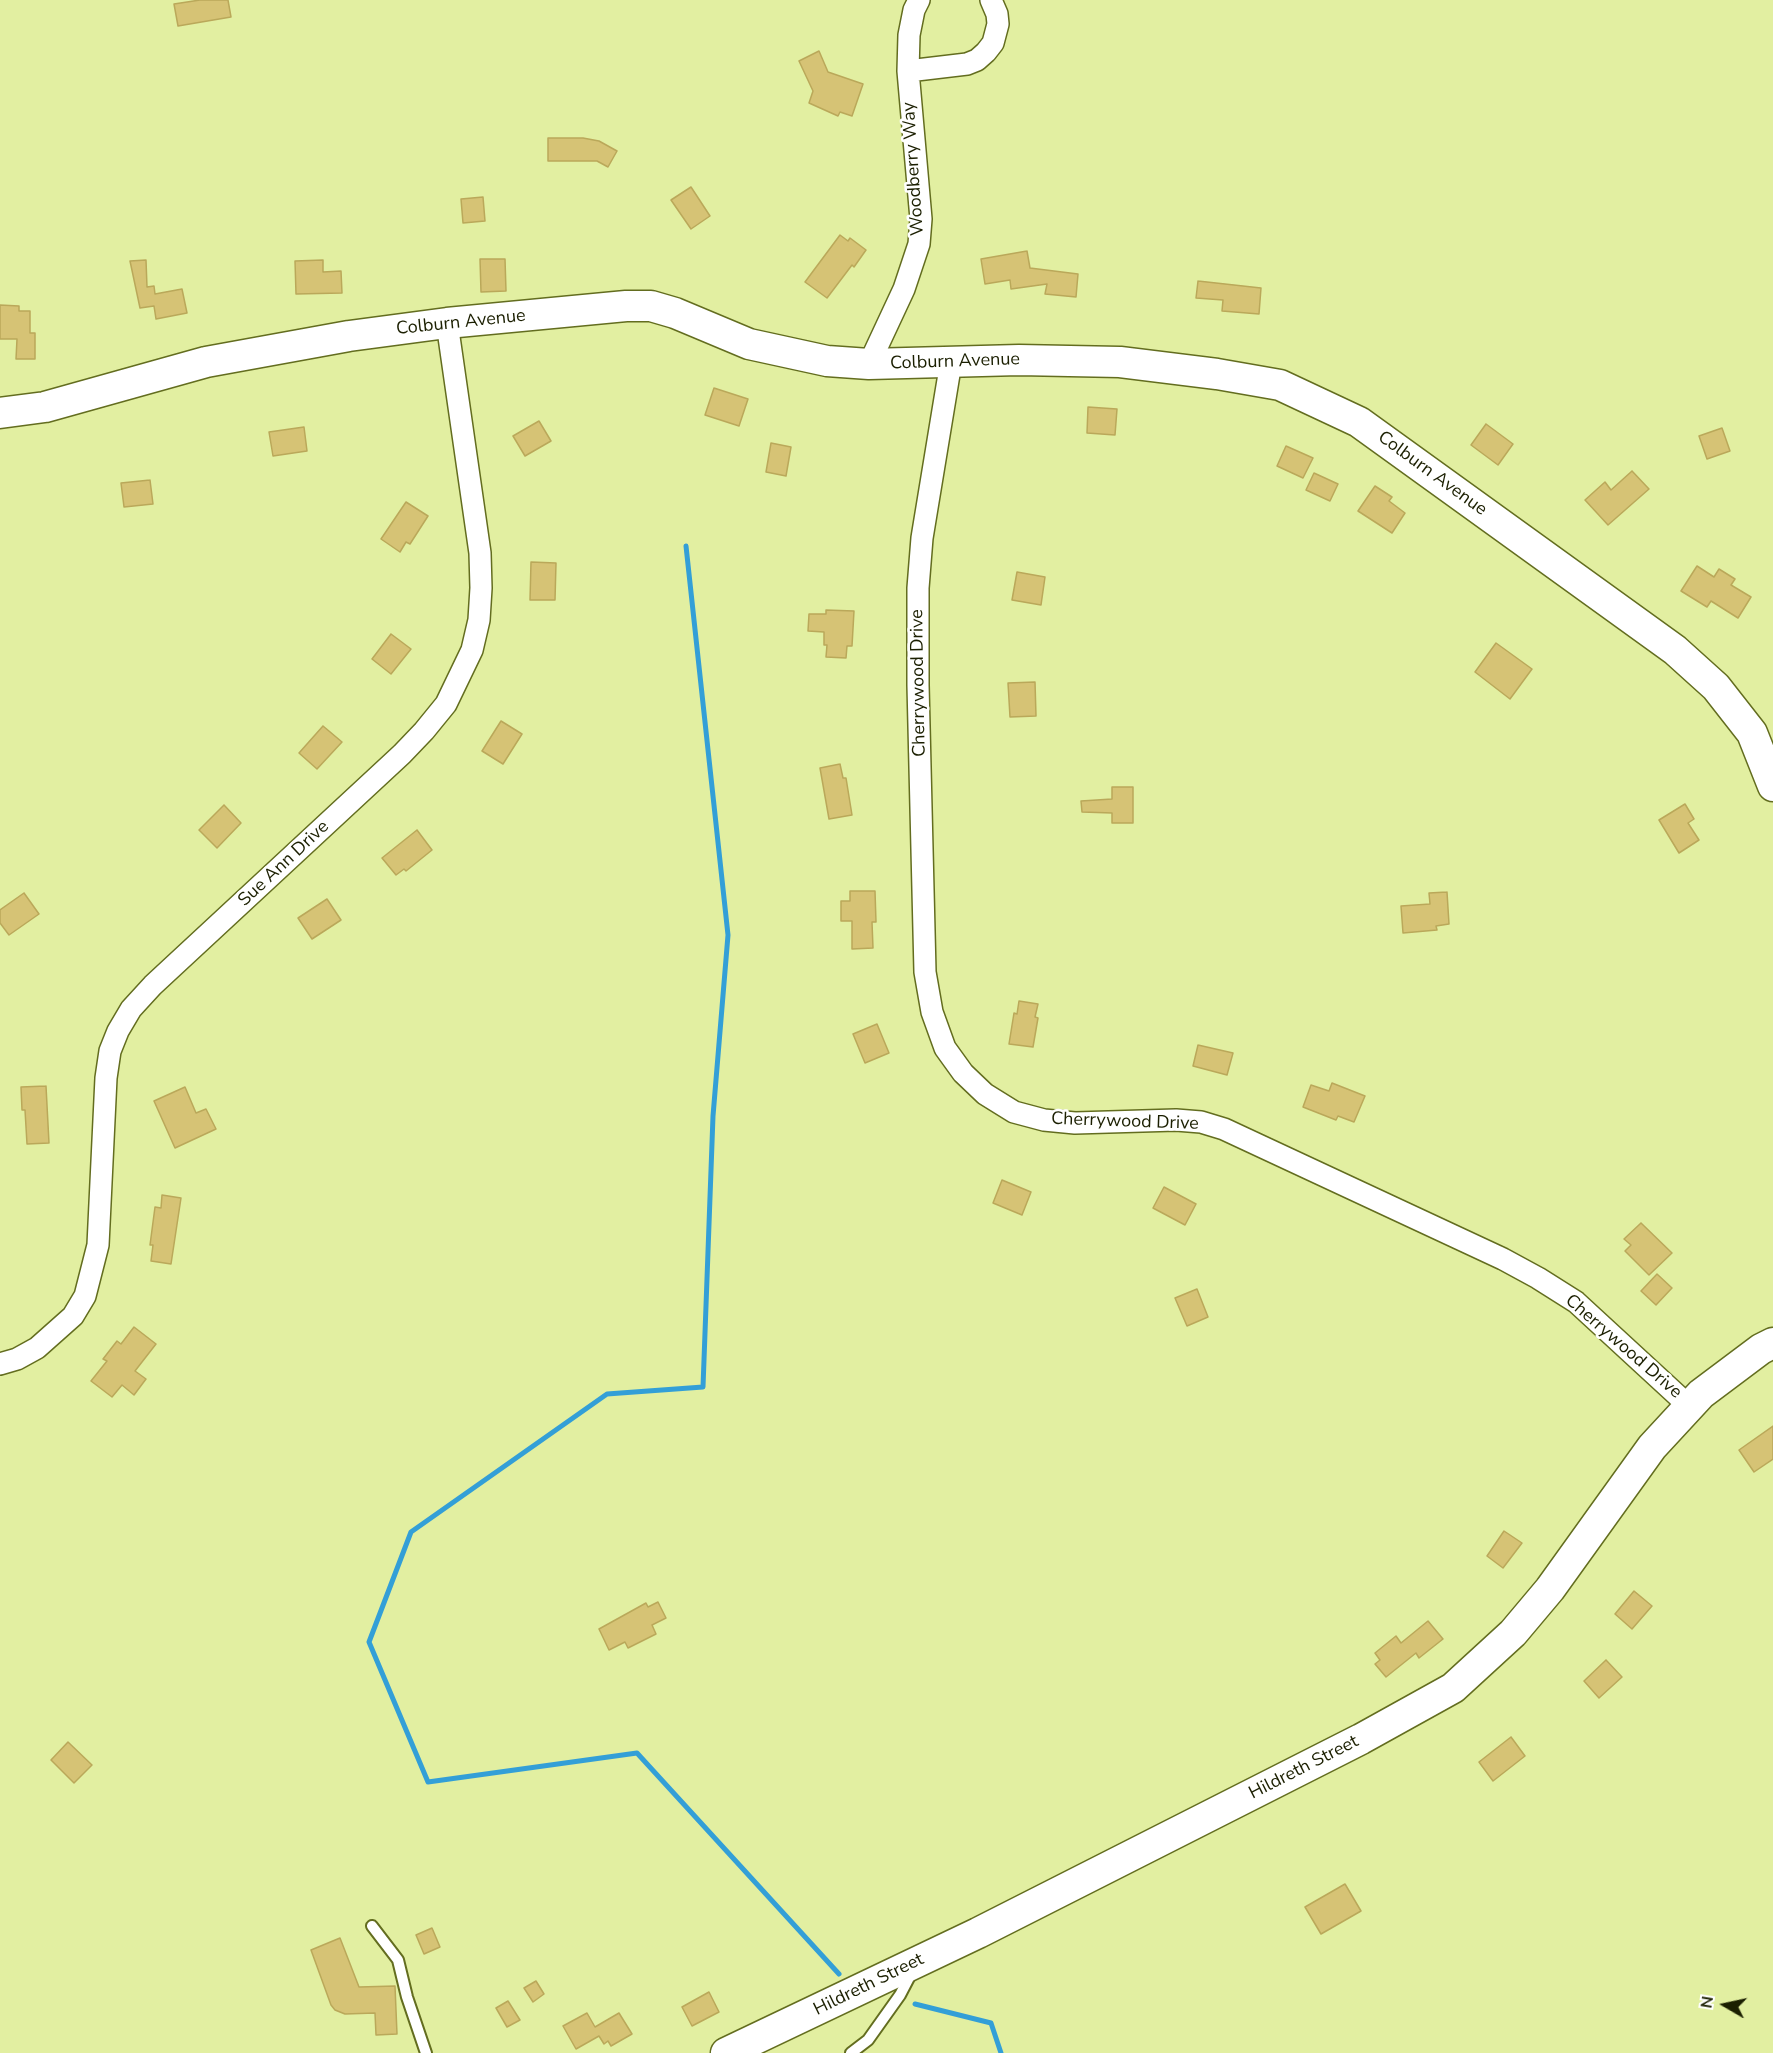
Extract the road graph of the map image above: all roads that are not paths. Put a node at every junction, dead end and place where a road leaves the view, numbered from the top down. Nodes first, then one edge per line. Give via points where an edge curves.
1 (919, 0) edge
2 (991, 0) edge
3 (908, 71) junction
4 (447, 323) junction
5 (951, 362) junction
6 (869, 364) junction
7 (0, 413) edge
8 (1773, 786) edge
9 (1773, 1343) edge
10 (0, 1364) edge
11 (1690, 1407) junction
12 (372, 1926) dead end
13 (918, 1962) junction
14 (426, 2053) edge
15 (726, 2053) edge
16 (851, 2053) edge

1 - 3 street, Woodberry Way via 909,35
2 - 3 street via 998,24 993,43 978,60
3 - 6 street, Woodberry Way via 921,219 919,244 904,289
4 - 6 street, Colburn Avenue via 651,306 749,344 827,361
4 - 7 street, Colburn Avenue via 206,362 45,407
4 - 10 street, Sue Ann Drive via 480,553 479,620 472,650 446,704 424,731 131,1008 110,1051 98,1245 85,1296 73,1316 38,1348
5 - 6 street, Colburn Avenue
5 - 8 street, Colburn Avenue via 1120,362 1217,374 1280,385 1359,422 1675,650 1716,687 1752,733
5 - 11 street, Cherrywood Drive via 922,538 918,588 925,972 932,1012 945,1048 985,1094 1014,1112 1075,1123 1202,1122 1503,1259 1576,1302
9 - 11 street, Hildreth Street via 1701,1394
11 - 13 street, Hildreth Street via 1652,1447 1521,1624 1453,1688 1361,1739
12 - 14 lane via 398,1960
13 - 15 street, Hildreth Street
13 - 16 lane via 874,2031

